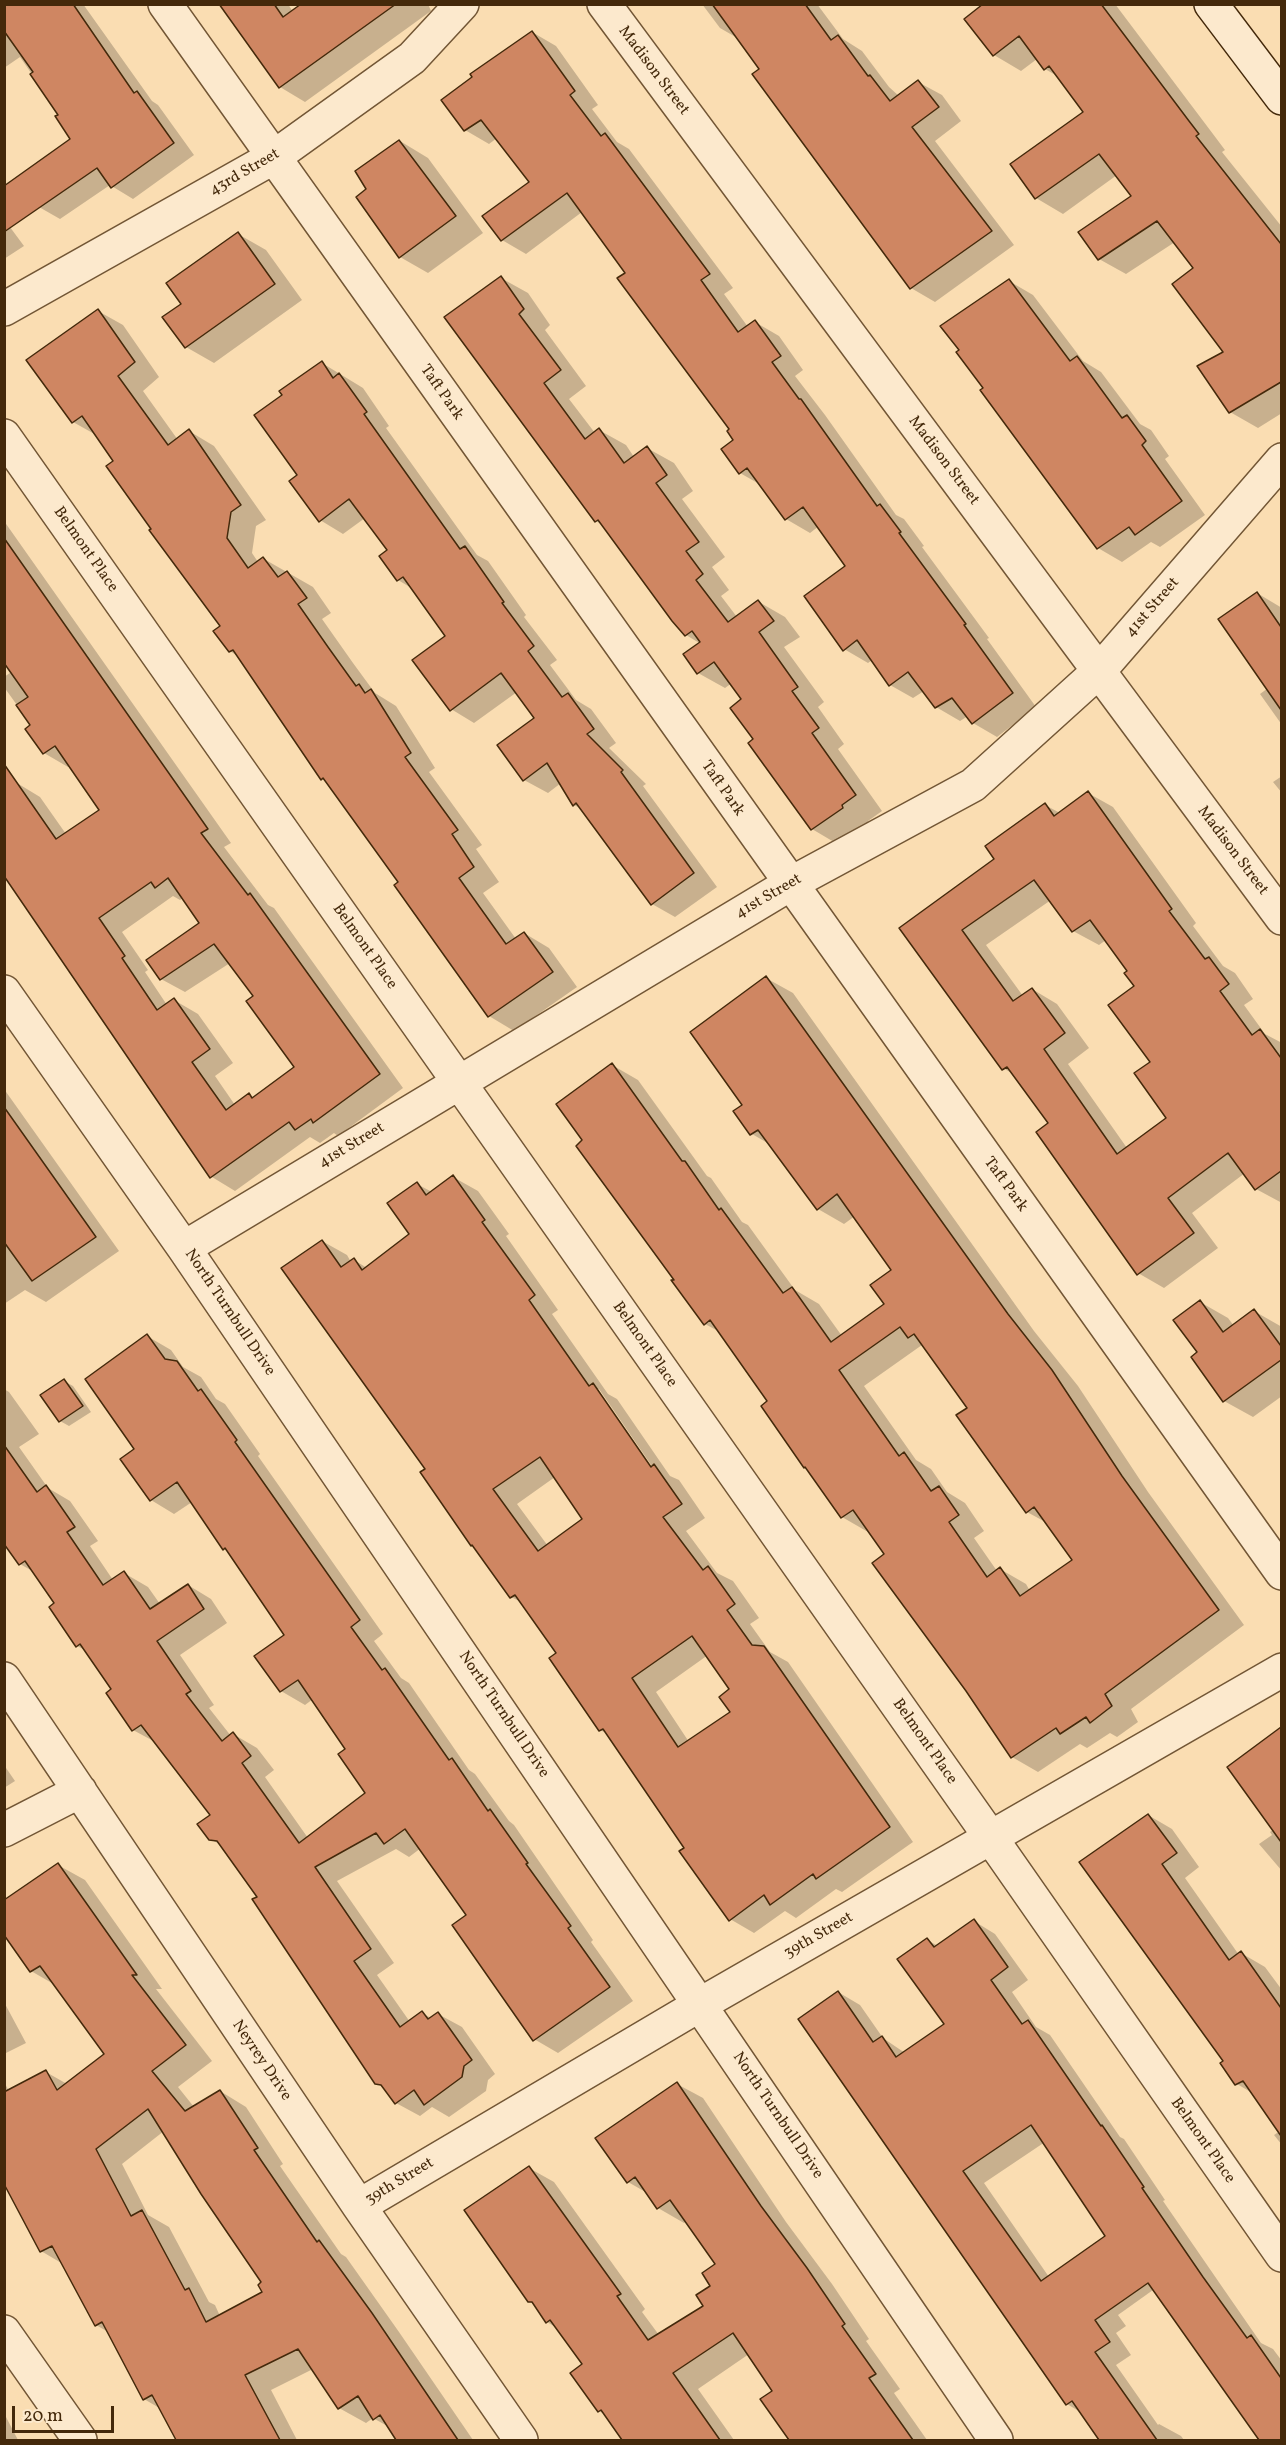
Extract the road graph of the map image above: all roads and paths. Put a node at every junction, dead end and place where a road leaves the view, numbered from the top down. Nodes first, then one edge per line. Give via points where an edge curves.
1 (165, 4) edge
2 (462, 4) edge
3 (604, 4) edge
4 (1211, 4) edge
5 (1281, 98) edge
6 (274, 157) junction
7 (4, 309) edge
8 (4, 436) edge
9 (1281, 460) edge
10 (1099, 671) junction
11 (790, 884) junction
12 (1281, 918) edge
13 (4, 992) edge
14 (459, 1081) junction
15 (184, 1248) junction
16 (1281, 1573) edge
17 (1281, 1670) edge
18 (4, 1679) edge
19 (80, 1791) junction
20 (4, 1830) edge
21 (991, 1838) junction
22 (701, 2004) junction
23 (359, 2206) junction
24 (1281, 2255) edge
25 (4, 2332) edge
26 (80, 2440) edge
27 (521, 2440) edge
28 (996, 2440) edge

1 - 6 street, Taft Park
2 - 6 street, 43rd Street via 412,58
3 - 10 street, Madison Street
4 - 5 street
6 - 7 street, 43rd Street
6 - 11 street, Taft Park
8 - 14 street, Belmont Place
9 - 10 street, 41st Street
10 - 11 street, 41st Street via 974,785
10 - 12 street, Madison Street
11 - 14 street, 41st Street
11 - 16 street, Taft Park
13 - 15 street, North Turnbull Drive
14 - 15 street, 41st Street
14 - 21 street, Belmont Place
15 - 22 street, North Turnbull Drive
17 - 21 street, 39th Street
18 - 19 street, Neyrey Drive
19 - 20 street
19 - 23 street, Neyrey Drive
21 - 22 street, 39th Street
21 - 24 street, Belmont Place
22 - 23 street, 39th Street
22 - 28 street, North Turnbull Drive
23 - 27 street, Neyrey Drive
25 - 26 street

